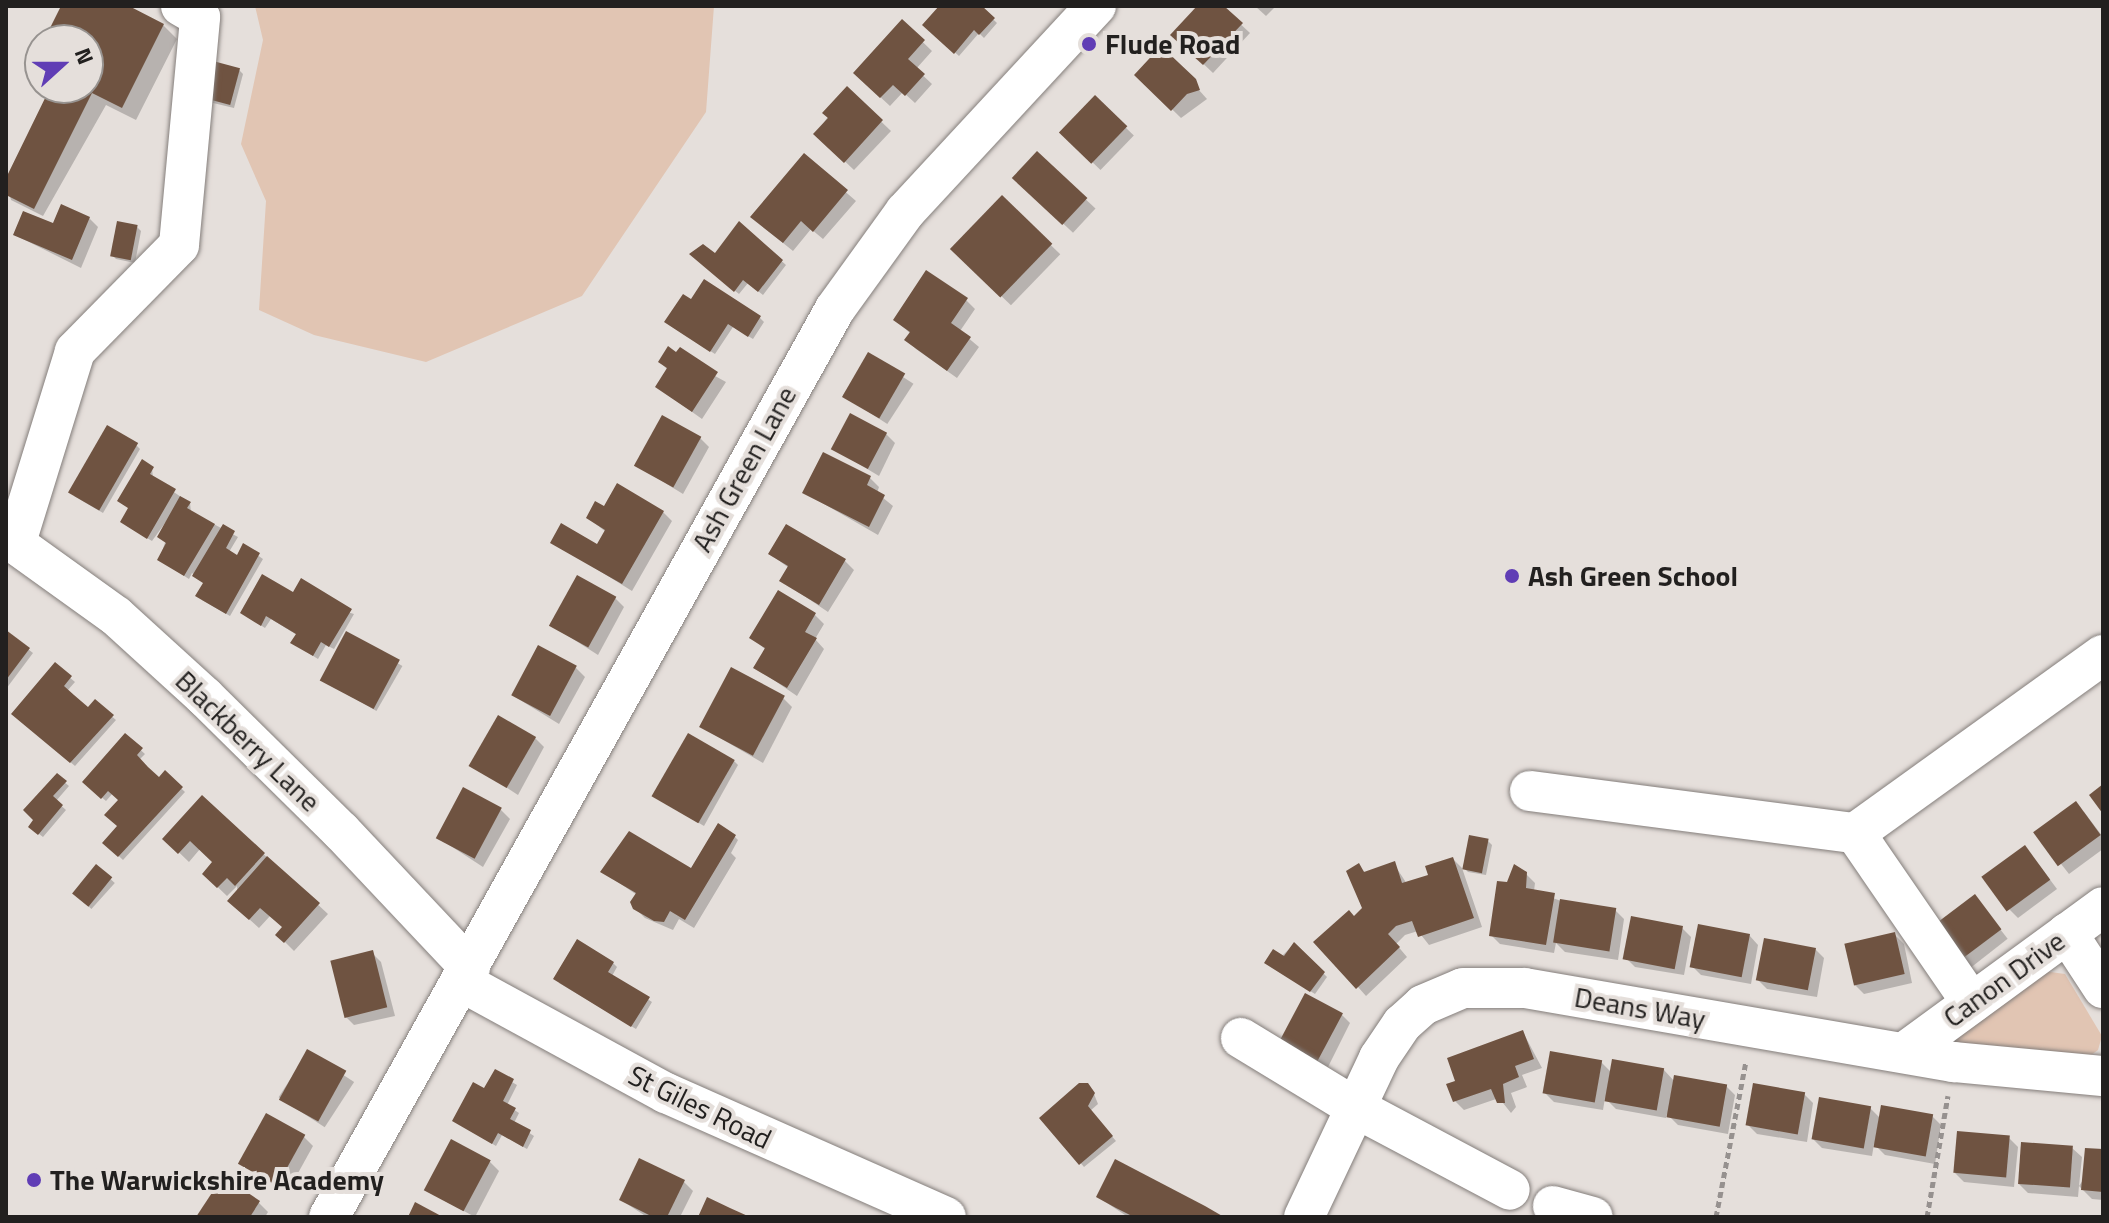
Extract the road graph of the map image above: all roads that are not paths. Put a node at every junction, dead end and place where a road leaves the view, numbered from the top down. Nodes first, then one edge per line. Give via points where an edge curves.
1 (181, 6) edge
2 (1096, 6) edge
3 (11, 540) edge
4 (2103, 655) edge
5 (1530, 791) dead end
6 (1855, 833) junction
7 (2103, 907) edge
8 (2067, 933) junction
9 (466, 975) junction
10 (2103, 988) edge
11 (1972, 1003) junction
12 (1241, 1038) dead end
13 (1905, 1052) junction
14 (2103, 1076) edge
15 (1356, 1108) junction
16 (1510, 1190) dead end
17 (1553, 1206) dead end
18 (329, 1217) edge
19 (946, 1217) edge
20 (1304, 1217) edge
21 (1593, 1217) edge

1 - 3 street via 200,17 179,245 75,351
2 - 9 street, Ash Green Lane via 905,212 835,309
3 - 9 street, Blackberry Lane via 116,616 205,697 341,831
4 - 6 street
5 - 6 street
6 - 11 street
7 - 8 street, Canon Drive
8 - 10 street
8 - 11 street, Canon Drive
9 - 18 street, Ash Green Lane
9 - 19 street, St Giles Road via 666,1093
11 - 13 street, Canon Drive
12 - 15 street
13 - 14 street, Deans Way via 1954,1062
13 - 15 street, Deans Way via 1525,988 1463,988 1423,1005 1402,1024
15 - 16 street
15 - 20 street, Deans Way
17 - 21 street

